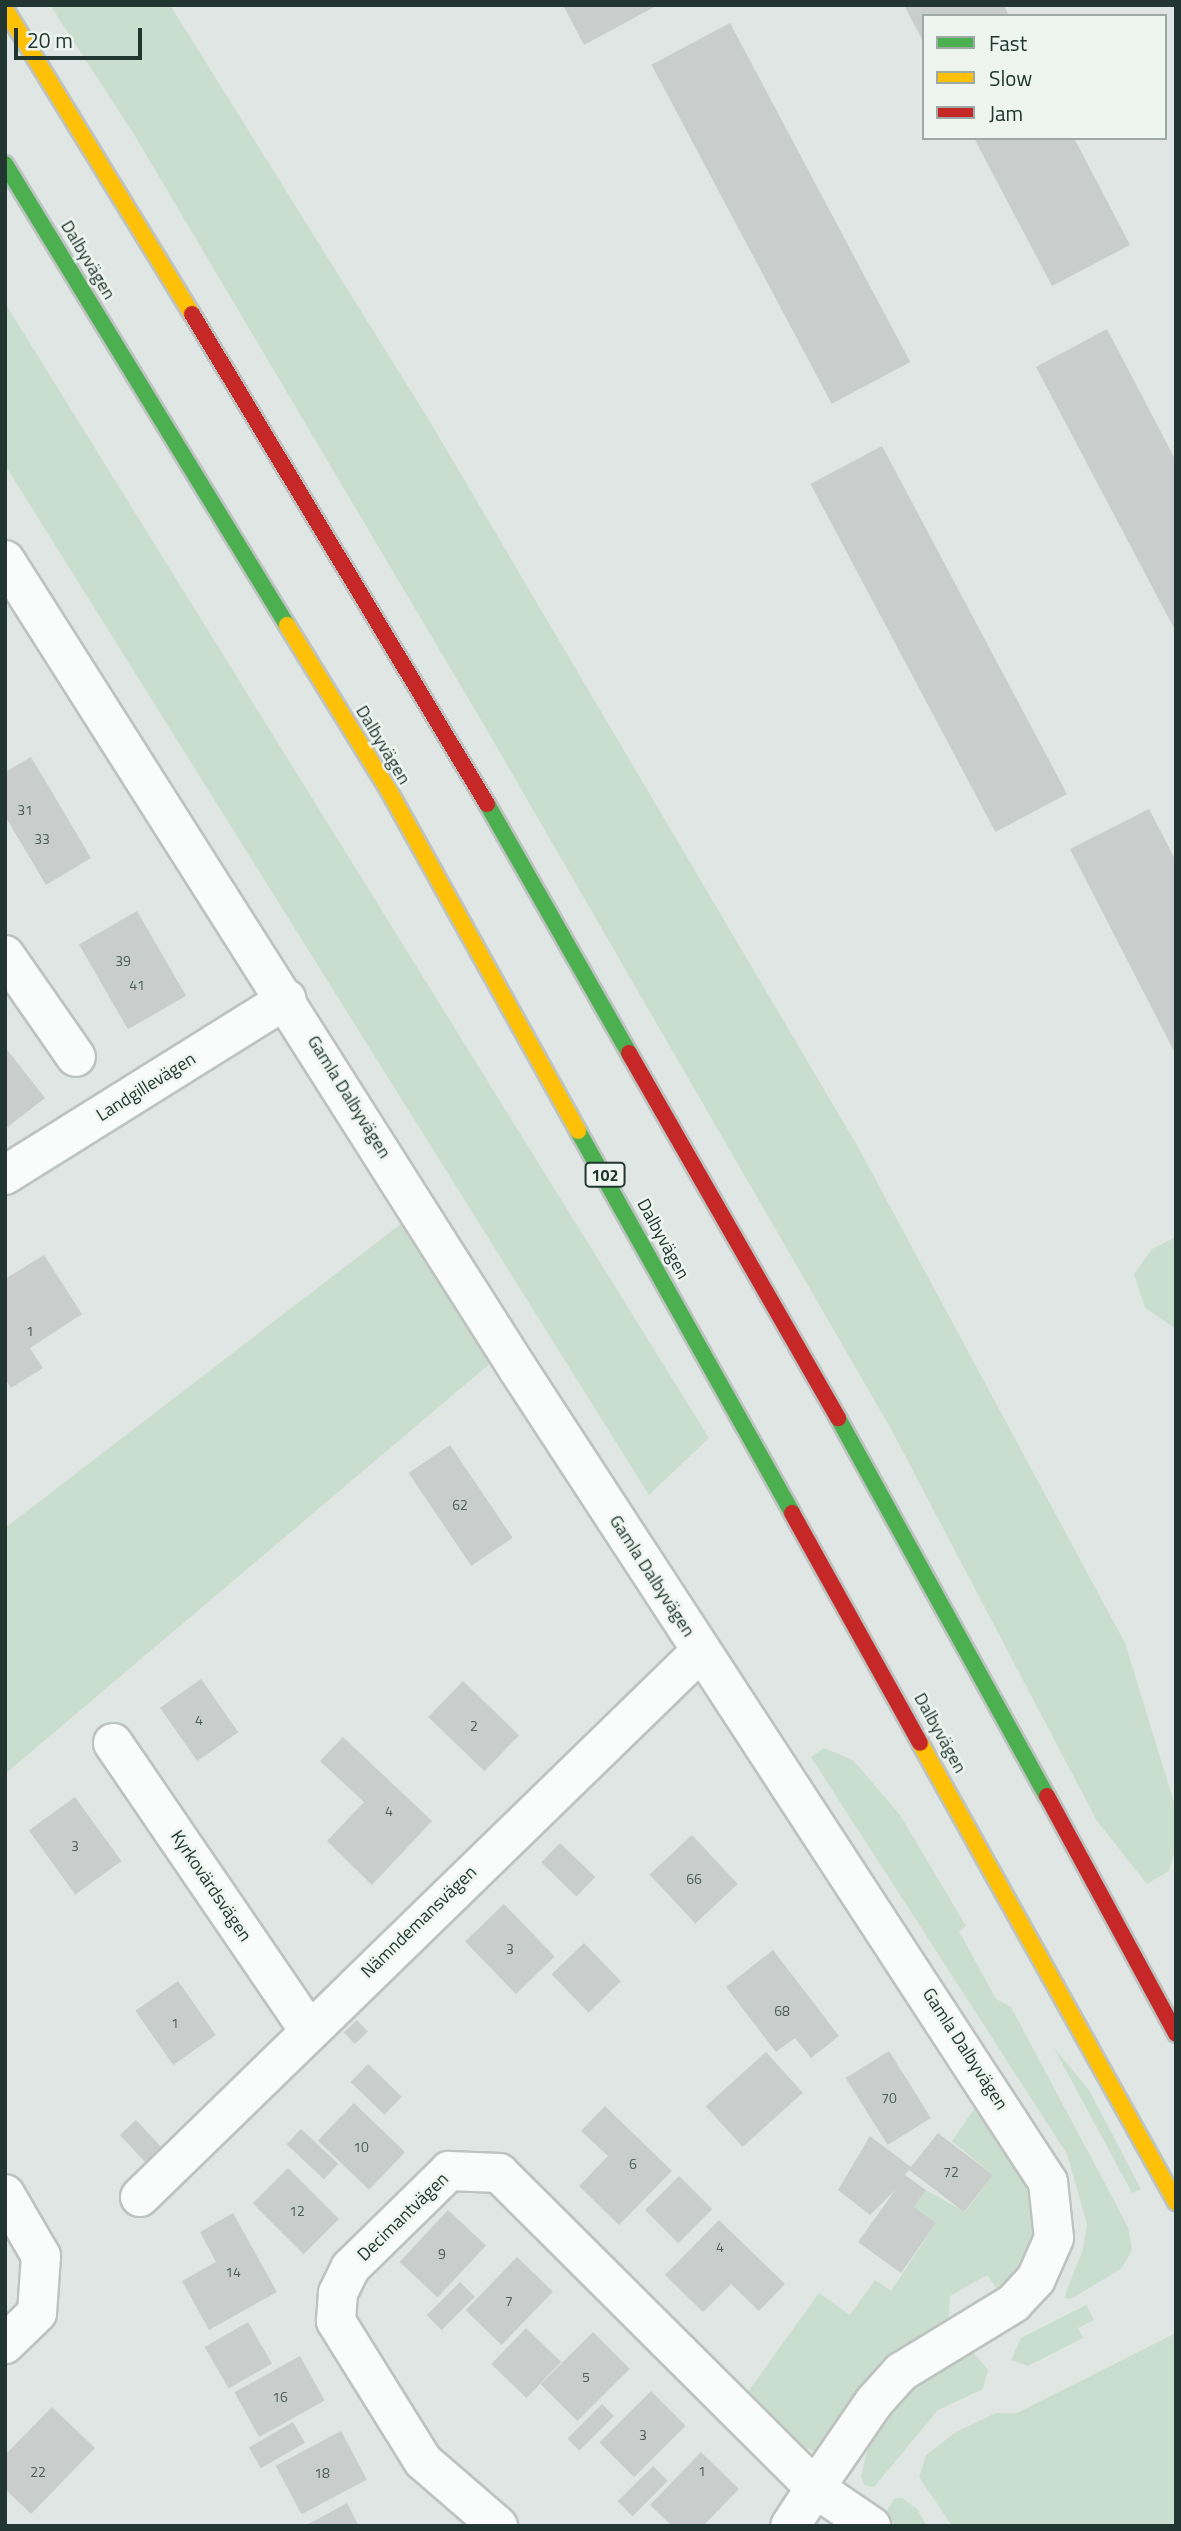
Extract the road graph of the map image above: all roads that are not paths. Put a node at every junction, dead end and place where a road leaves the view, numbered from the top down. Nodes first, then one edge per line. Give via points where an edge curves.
1 (5, 9) edge
2 (5, 164) edge
3 (5, 560) edge
4 (5, 955) edge
5 (287, 999) junction
6 (76, 1057) dead end
7 (5, 1175) edge
8 (702, 1651) junction
9 (113, 1743) dead end
10 (309, 2030) junction
11 (1176, 2034) edge
12 (5, 2194) edge
13 (139, 2197) dead end
14 (1176, 2202) edge
15 (5, 2344) edge
16 (815, 2488) junction
17 (498, 2526) edge
18 (790, 2526) edge
19 (871, 2526) edge

1 - 11 main road via 429,703 923,1567
2 - 14 main road, Dalbyvägen / 102 via 389,791
3 - 5 street, Gamla Dalbyvägen
4 - 6 street
5 - 7 street, Landgillevägen
5 - 8 street, Gamla Dalbyvägen
8 - 10 street, Nämndemansvägen
8 - 16 street, Gamla Dalbyvägen via 1010,2119 1054,2200 1054,2238 1027,2290 901,2372 874,2402
9 - 10 street, Kyrkovärdsvägen
10 - 13 street, Nämndemansvägen via 161,2163
12 - 15 street via 41,2256 37,2313
16 - 17 street, Decimantvägen via 499,2173 449,2171 350,2268 338,2293 336,2321 423,2461
16 - 18 street, Gamla Dalbyvägen
16 - 19 street

